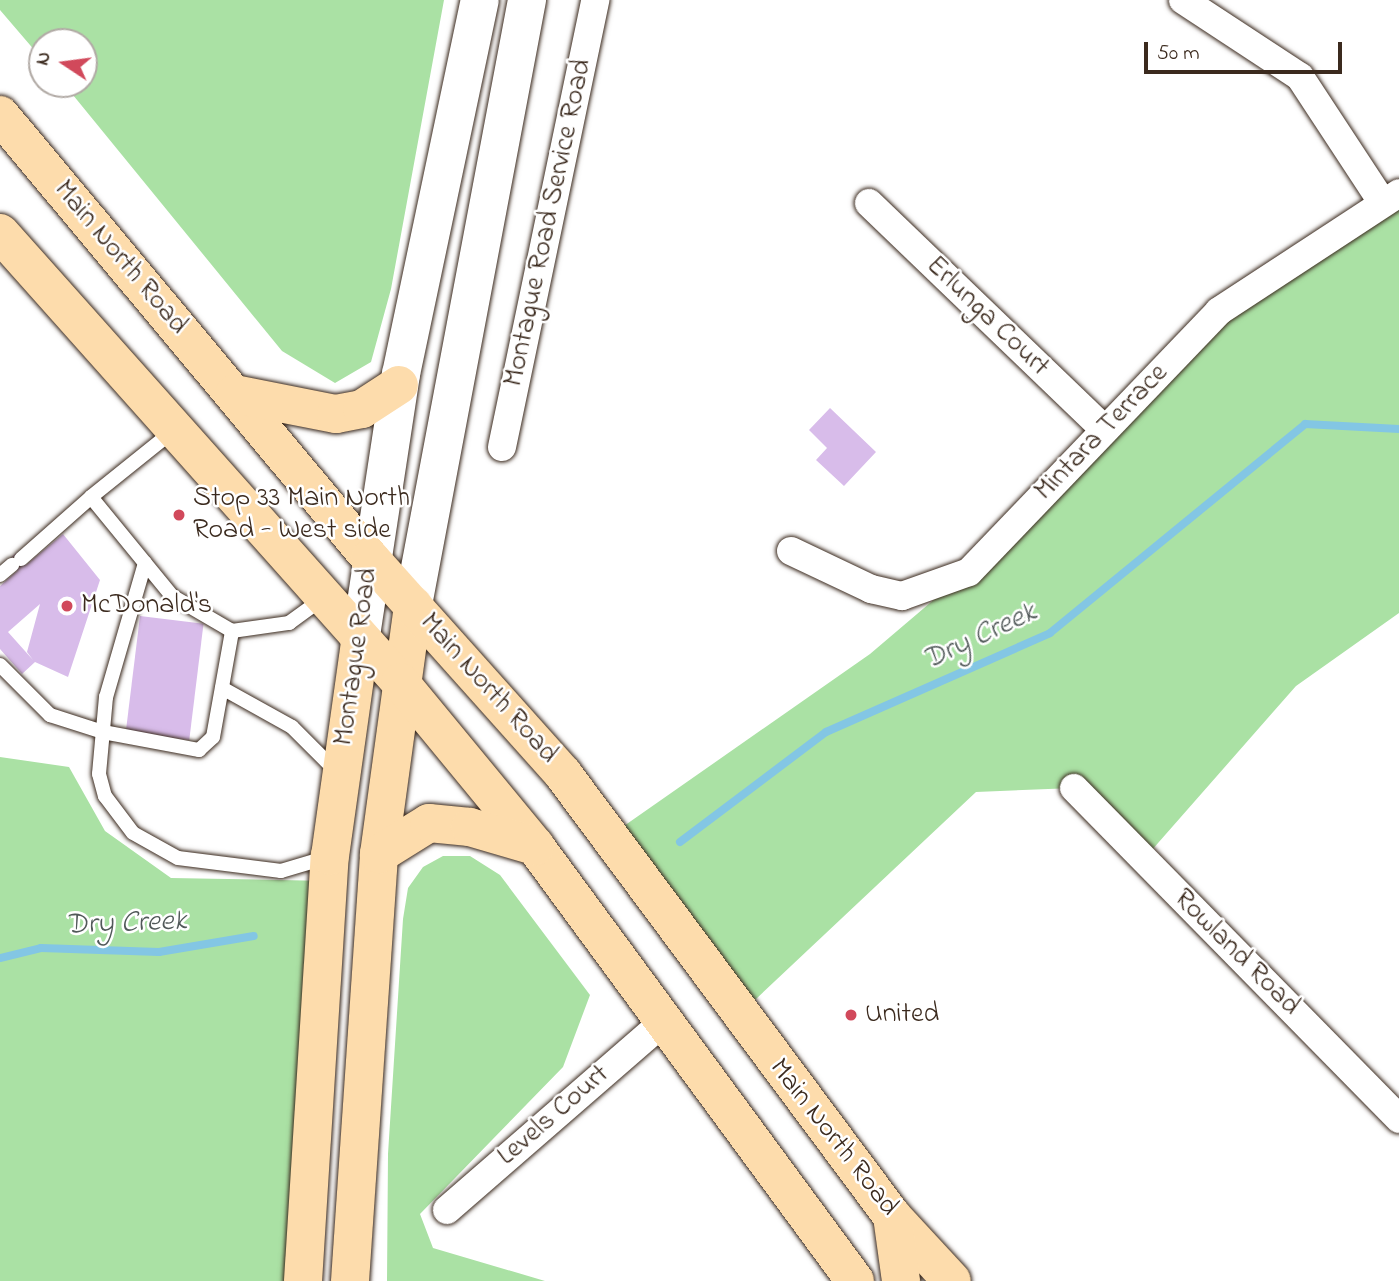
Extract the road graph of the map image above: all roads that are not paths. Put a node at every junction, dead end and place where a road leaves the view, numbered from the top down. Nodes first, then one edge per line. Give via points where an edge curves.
1 (480, 0) edge
2 (527, 0) edge
3 (595, 0) edge
4 (1183, 0) edge
5 (0, 116) edge
6 (1390, 198) edge
7 (870, 203) dead end
8 (0, 233) edge
9 (400, 386) junction
10 (234, 394) junction
11 (1105, 430) junction
12 (173, 431) junction
13 (502, 447) dead end
14 (91, 497) junction
15 (791, 551) dead end
16 (370, 558) junction
17 (145, 563) junction
18 (0, 575) edge
19 (322, 599) junction
20 (413, 605) junction
21 (232, 631) junction
22 (360, 642) junction
23 (0, 665) edge
24 (400, 682) junction
25 (222, 688) junction
26 (103, 732) junction
27 (341, 778) junction
28 (1074, 788) dead end
29 (535, 846) junction
30 (379, 854) junction
31 (330, 856) junction
32 (662, 1023) junction
33 (1399, 1119) edge
34 (447, 1210) dead end
35 (892, 1216) junction
36 (815, 1229) junction
37 (303, 1281) edge
38 (350, 1281) edge
39 (825, 1281) edge
40 (855, 1281) edge
41 (901, 1281) edge
42 (952, 1281) edge

1 - 9 main road, Montague Road
2 - 20 main road, Montague Road
3 - 13 street, Montague Road Service Road
4 - 6 street via 1300,77
5 - 10 main road, Main North Road
6 - 11 street, Mintara Terrace via 1219,311
7 - 11 street, Erlunga Court
8 - 12 main road
9 - 10 main road via 362,409 337,414
9 - 16 main road, Montague Road
10 - 16 main road, Main North Road
11 - 15 street, Mintara Terrace via 969,572 930,590 902,596 871,589
12 - 14 lane
12 - 19 main road
14 - 17 lane
14 - 18 lane
16 - 20 main road, Main North Road
16 - 22 main road, Montague Road
17 - 21 lane via 172,596
17 - 26 lane via 110,678
19 - 21 lane via 289,623
19 - 22 main road
20 - 24 main road, Montague Road
20 - 35 main road, Main North Road via 458,650 640,872
21 - 25 lane
22 - 24 main road
22 - 27 main road, Montague Road
23 - 26 lane via 50,715
24 - 29 main road
24 - 30 main road, Montague Road
25 - 26 lane via 213,737 199,750
25 - 27 lane via 292,727
26 - 31 lane via 105,796 133,833 154,848 211,866 281,871
27 - 31 main road, Montague Road
28 - 33 street, Rowland Road
29 - 30 main road via 470,827 429,823
29 - 32 main road
30 - 38 main road, Montague Road
31 - 37 main road, Montague Road
32 - 34 street, Levels Court
32 - 36 main road
35 - 41 main road
35 - 42 main road, Main North Road
36 - 39 main road
36 - 40 main road

